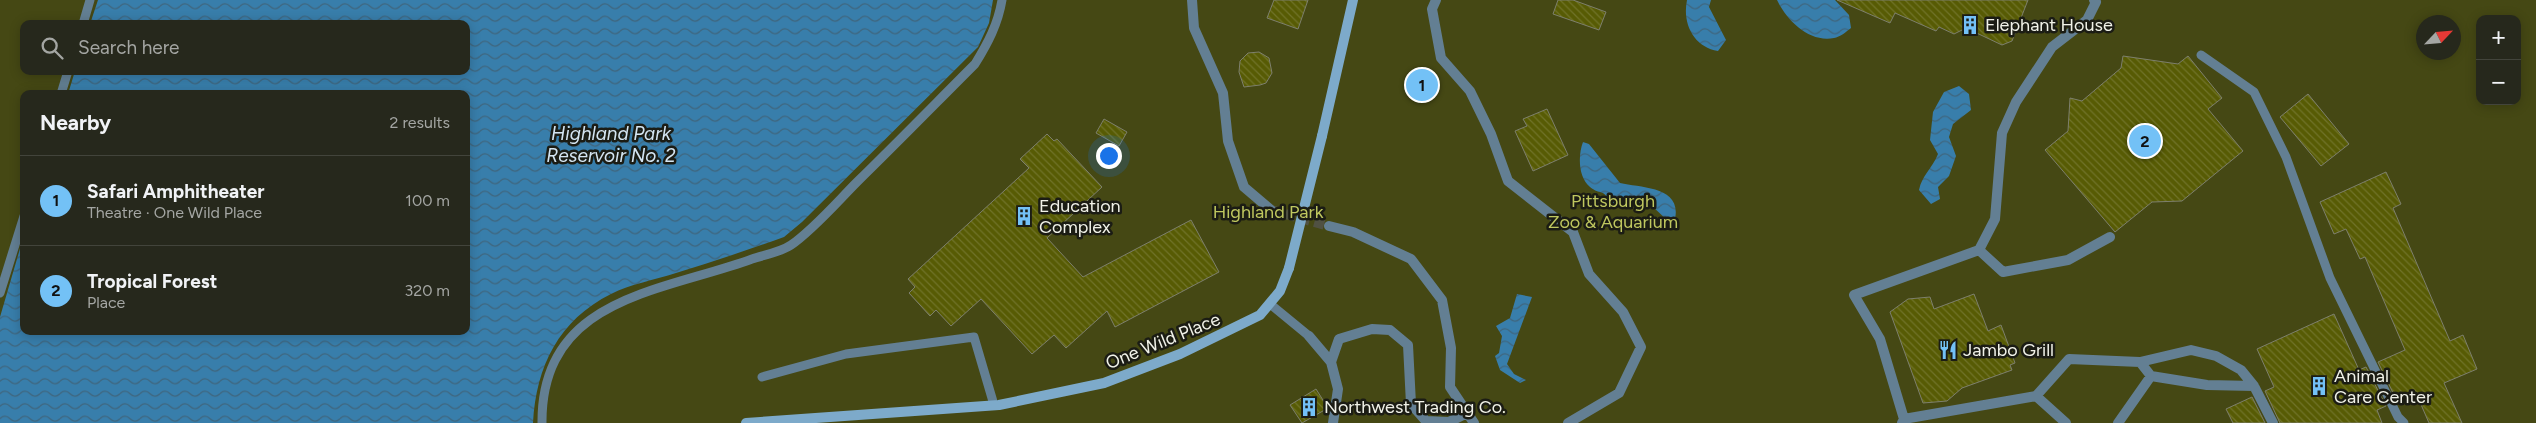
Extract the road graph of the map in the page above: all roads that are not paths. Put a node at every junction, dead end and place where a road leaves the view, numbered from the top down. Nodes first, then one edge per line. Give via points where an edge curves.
1 (90, 0) edge
2 (1002, 0) edge
3 (1192, 0) edge
4 (1353, 0) edge
5 (1436, 0) edge
6 (2094, 0) edge
7 (84, 20) edge
8 (2201, 55) dead end
9 (67, 75) edge
10 (62, 90) edge
11 (1271, 210) tunnel mouth
12 (1329, 226) tunnel mouth
13 (20, 229) edge
14 (2110, 238) dead end
15 (1979, 250) junction
16 (0, 293) edge
17 (1270, 304) junction
18 (1309, 336) joint
19 (1332, 362) junction
20 (2140, 362) junction
21 (2151, 376) junction
22 (762, 378) dead end
23 (2254, 386) junction
24 (2036, 396) junction
25 (994, 405) junction
26 (1467, 413) junction
27 (1903, 421) edge
28 (542, 423) edge
29 (746, 423) edge
30 (1333, 423) edge
31 (1474, 423) edge
32 (1568, 423) edge
33 (2066, 423) edge
34 (2118, 423) edge
35 (2273, 423) edge
36 (2404, 423) edge

1 - 7 lane
2 - 28 lane via 990,40 975,64 790,245 626,298 586,322 554,364 544,392
3 - 11 street via 1194,28 1223,93 1228,141 1244,187
4 - 17 main road, One Wild Place, bridge via 1289,268 1280,291
5 - 32 street via 1432,9 1441,58 1470,91 1491,134 1508,181 1574,232 1589,274 1623,312 1641,347 1619,393
6 - 15 street via 2096,2 2087,20 2052,47 2016,102 2002,133 1996,219
8 - 36 lane via 2254,92 2286,157 2330,278 2398,417
9 - 10 lane
12 - 26 street via 1354,232 1411,259 1442,300 1451,348 1450,387
13 - 16 lane
14 - 15 street via 2068,260 2003,272
15 - 27 street via 1854,295 1880,338
17 - 18 lane
17 - 25 main road, One Wild Place via 1245,324 1135,372 1069,392
18 - 19 street
19 - 26 street via 1339,339 1372,329 1390,330 1408,345 1411,404 1426,421 1448,422
19 - 30 street via 1338,389
20 - 21 street
20 - 23 street via 2191,350 2216,356 2241,370
20 - 24 street via 2069,358
21 - 23 street via 2207,385
21 - 34 street
22 - 25 lane via 846,354 974,336
23 - 35 street
24 - 27 street
24 - 33 street
25 - 29 main road, One Wild Place
26 - 31 street

